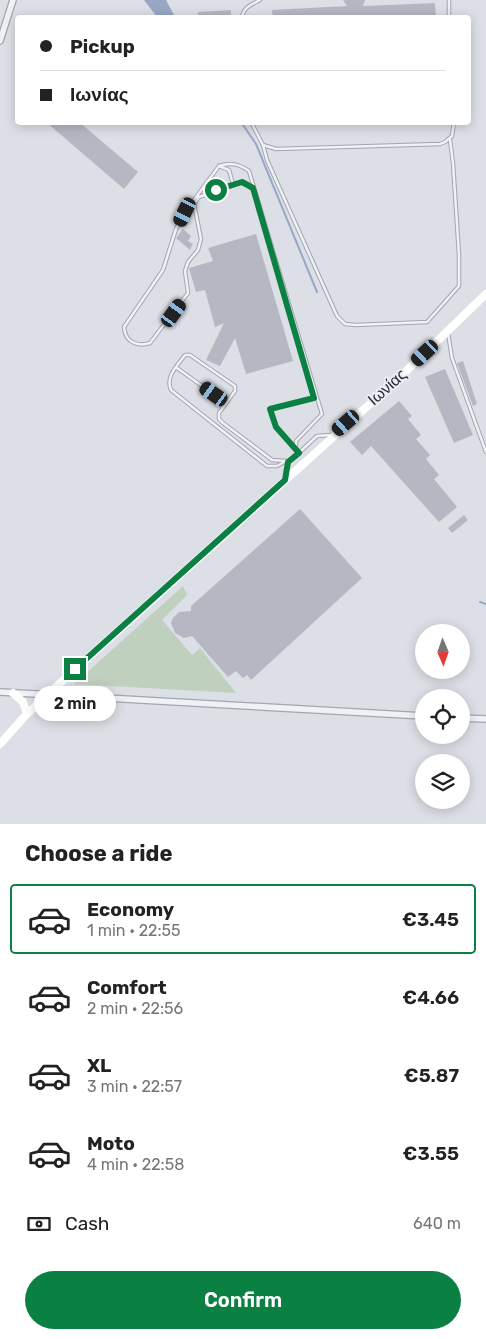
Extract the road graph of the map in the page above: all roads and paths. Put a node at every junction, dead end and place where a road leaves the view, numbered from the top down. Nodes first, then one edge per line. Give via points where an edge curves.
1 (13, 0) edge
2 (260, 0) edge
3 (449, 0) edge
4 (242, 15) edge
5 (450, 15) edge
6 (0, 41) edge
7 (253, 125) edge
8 (454, 125) edge
9 (450, 140) junction
10 (263, 145) junction
11 (219, 166) junction
12 (233, 184) junction
13 (486, 294) edge
14 (448, 331) junction
15 (176, 368) junction
16 (226, 403) junction
17 (332, 435) junction
18 (298, 452) junction
19 (486, 452) edge
20 (287, 462) junction
21 (285, 480) junction
22 (0, 692) edge
23 (13, 692) junction
24 (47, 695) junction
25 (27, 714) junction
26 (415, 715) edge
27 (470, 718) edge
28 (486, 719) edge
29 (0, 744) edge

1 - 6 street
2 - 4 lane via 246,7
3 - 5 lane
7 - 10 lane
8 - 9 lane
9 - 10 lane via 440,144 276,150
9 - 10 lane via 460,284 427,322 375,325 345,324 337,316
11 - 12 lane via 229,170
11 - 12 lane via 185,212 163,270 124,327 127,339 135,344 150,343 188,293 185,271 201,239 194,204 199,197
11 - 18 lane via 234,163 249,171 322,414 296,441
12 - 18 lane via 242,182 253,188 314,398 270,409 276,427
13 - 14 street, Ιωνίας
14 - 17 street, Ιωνίας
14 - 19 lane via 452,358
15 - 16 lane
15 - 16 lane via 186,355 190,355 235,386
15 - 20 lane via 168,383 171,390 267,466
16 - 20 lane via 219,413 223,423 272,460
17 - 18 lane via 317,436
17 - 21 street, Ιωνίας
18 - 20 lane
20 - 21 lane
21 - 24 street, Ιωνίας
22 - 23 street
23 - 24 street
23 - 25 street via 23,702
24 - 25 street, Ιωνίας
24 - 26 street
25 - 29 street, Ιωνίας
27 - 28 street

